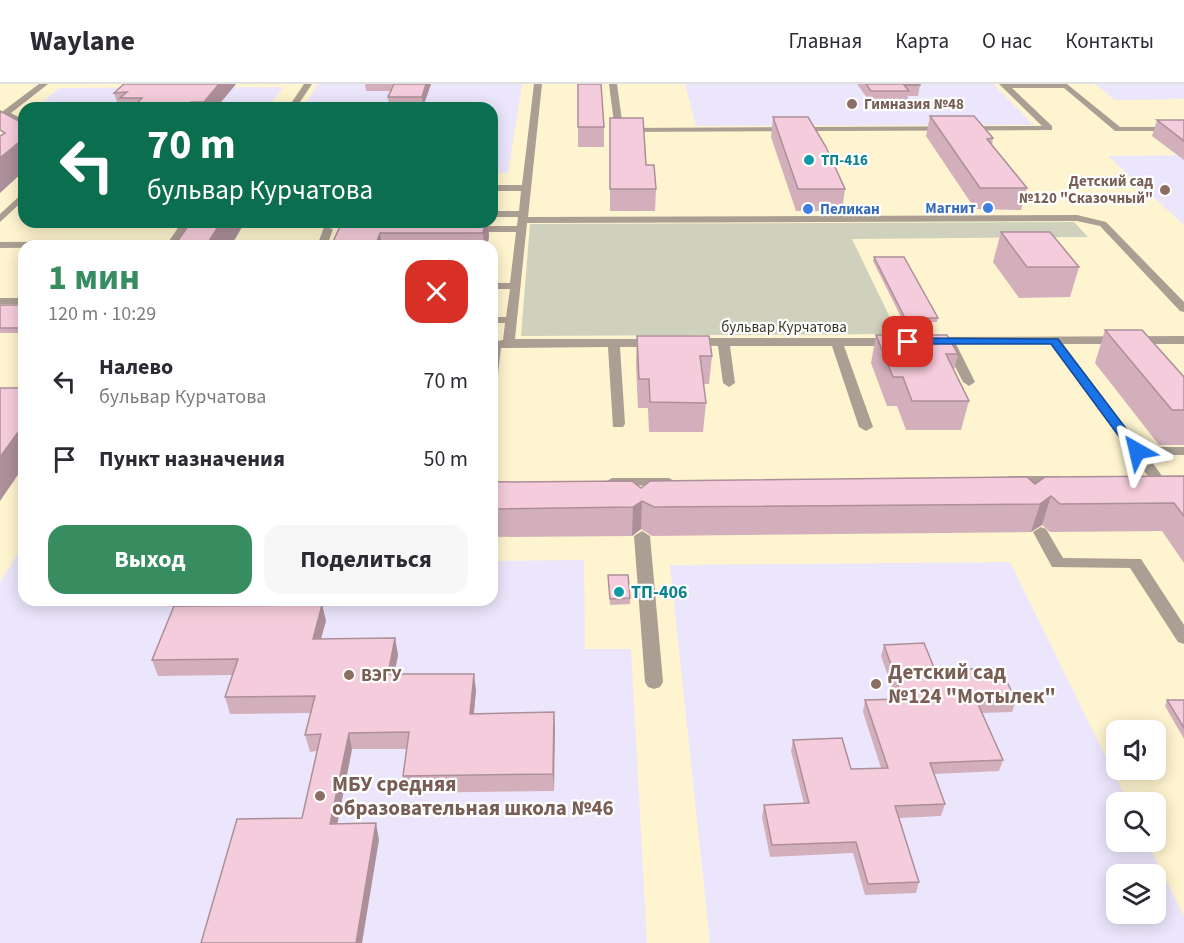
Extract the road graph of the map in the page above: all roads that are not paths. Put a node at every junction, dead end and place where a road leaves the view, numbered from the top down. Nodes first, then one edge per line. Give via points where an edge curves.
1 (44, 84) edge
2 (308, 84) edge
3 (538, 84) edge
4 (613, 84) edge
5 (1004, 85) edge
6 (20, 102) edge
7 (296, 102) edge
8 (18, 104) edge
9 (18, 120) edge
10 (1184, 129) edge
11 (498, 188) edge
12 (527, 188) junction
13 (18, 201) edge
14 (1028, 209) dead end
15 (498, 215) edge
16 (1035, 218) junction
17 (0, 219) edge
18 (523, 221) junction
19 (498, 224) edge
20 (462, 228) edge
21 (328, 229) dead end
22 (453, 229) edge
23 (324, 240) edge
24 (0, 245) edge
25 (18, 245) edge
26 (498, 286) edge
27 (516, 286) junction
28 (0, 301) edge
29 (18, 301) edge
30 (1184, 309) edge
31 (498, 320) edge
32 (512, 320) junction
33 (1184, 340) edge
34 (948, 341) junction
35 (1054, 341) junction
36 (724, 342) junction
37 (837, 342) junction
38 (509, 343) junction
39 (614, 343) junction
40 (498, 345) edge
41 (969, 382) dead end
42 (729, 383) dead end
43 (618, 424) dead end
44 (866, 427) dead end
45 (1137, 451) junction
46 (1184, 451) edge
47 (1069, 480) edge
48 (1136, 480) edge
49 (1158, 480) junction
50 (1175, 480) edge
51 (598, 482) edge
52 (638, 482) junction
53 (685, 482) edge
54 (1022, 497) edge
55 (639, 500) edge
56 (1041, 532) edge
57 (642, 536) dead end
58 (1184, 638) edge
59 (654, 682) dead end

1 - 6 street
2 - 7 street
3 - 12 street
4 - 5 street via 619,130 1048,128
5 - 10 street via 1066,86 1118,129
8 - 9 street via 6,113
11 - 12 street
12 - 18 street
13 - 17 street
14 - 16 street
15 - 18 street
16 - 18 street
16 - 30 street via 1077,218 1103,224
18 - 19 street
18 - 27 street
20 - 22 street
21 - 23 street
24 - 25 street
26 - 27 street
27 - 32 street
28 - 29 street
31 - 32 street
32 - 38 street
33 - 35 street, бульвар Курчатова
34 - 35 street, бульвар Курчатова
34 - 37 street, бульвар Курчатова
34 - 41 street
35 - 45 street
36 - 37 street, бульвар Курчатова
36 - 39 street, бульвар Курчатова
36 - 42 street
37 - 44 street
38 - 39 street, бульвар Курчатова
38 - 40 street, бульвар Курчатова
39 - 43 street
45 - 46 street
45 - 49 street
47 - 54 street via 1007,480
48 - 49 street
49 - 50 street
51 - 52 street
52 - 53 street
52 - 55 street
56 - 58 street via 1058,563 1135,562
57 - 59 street

